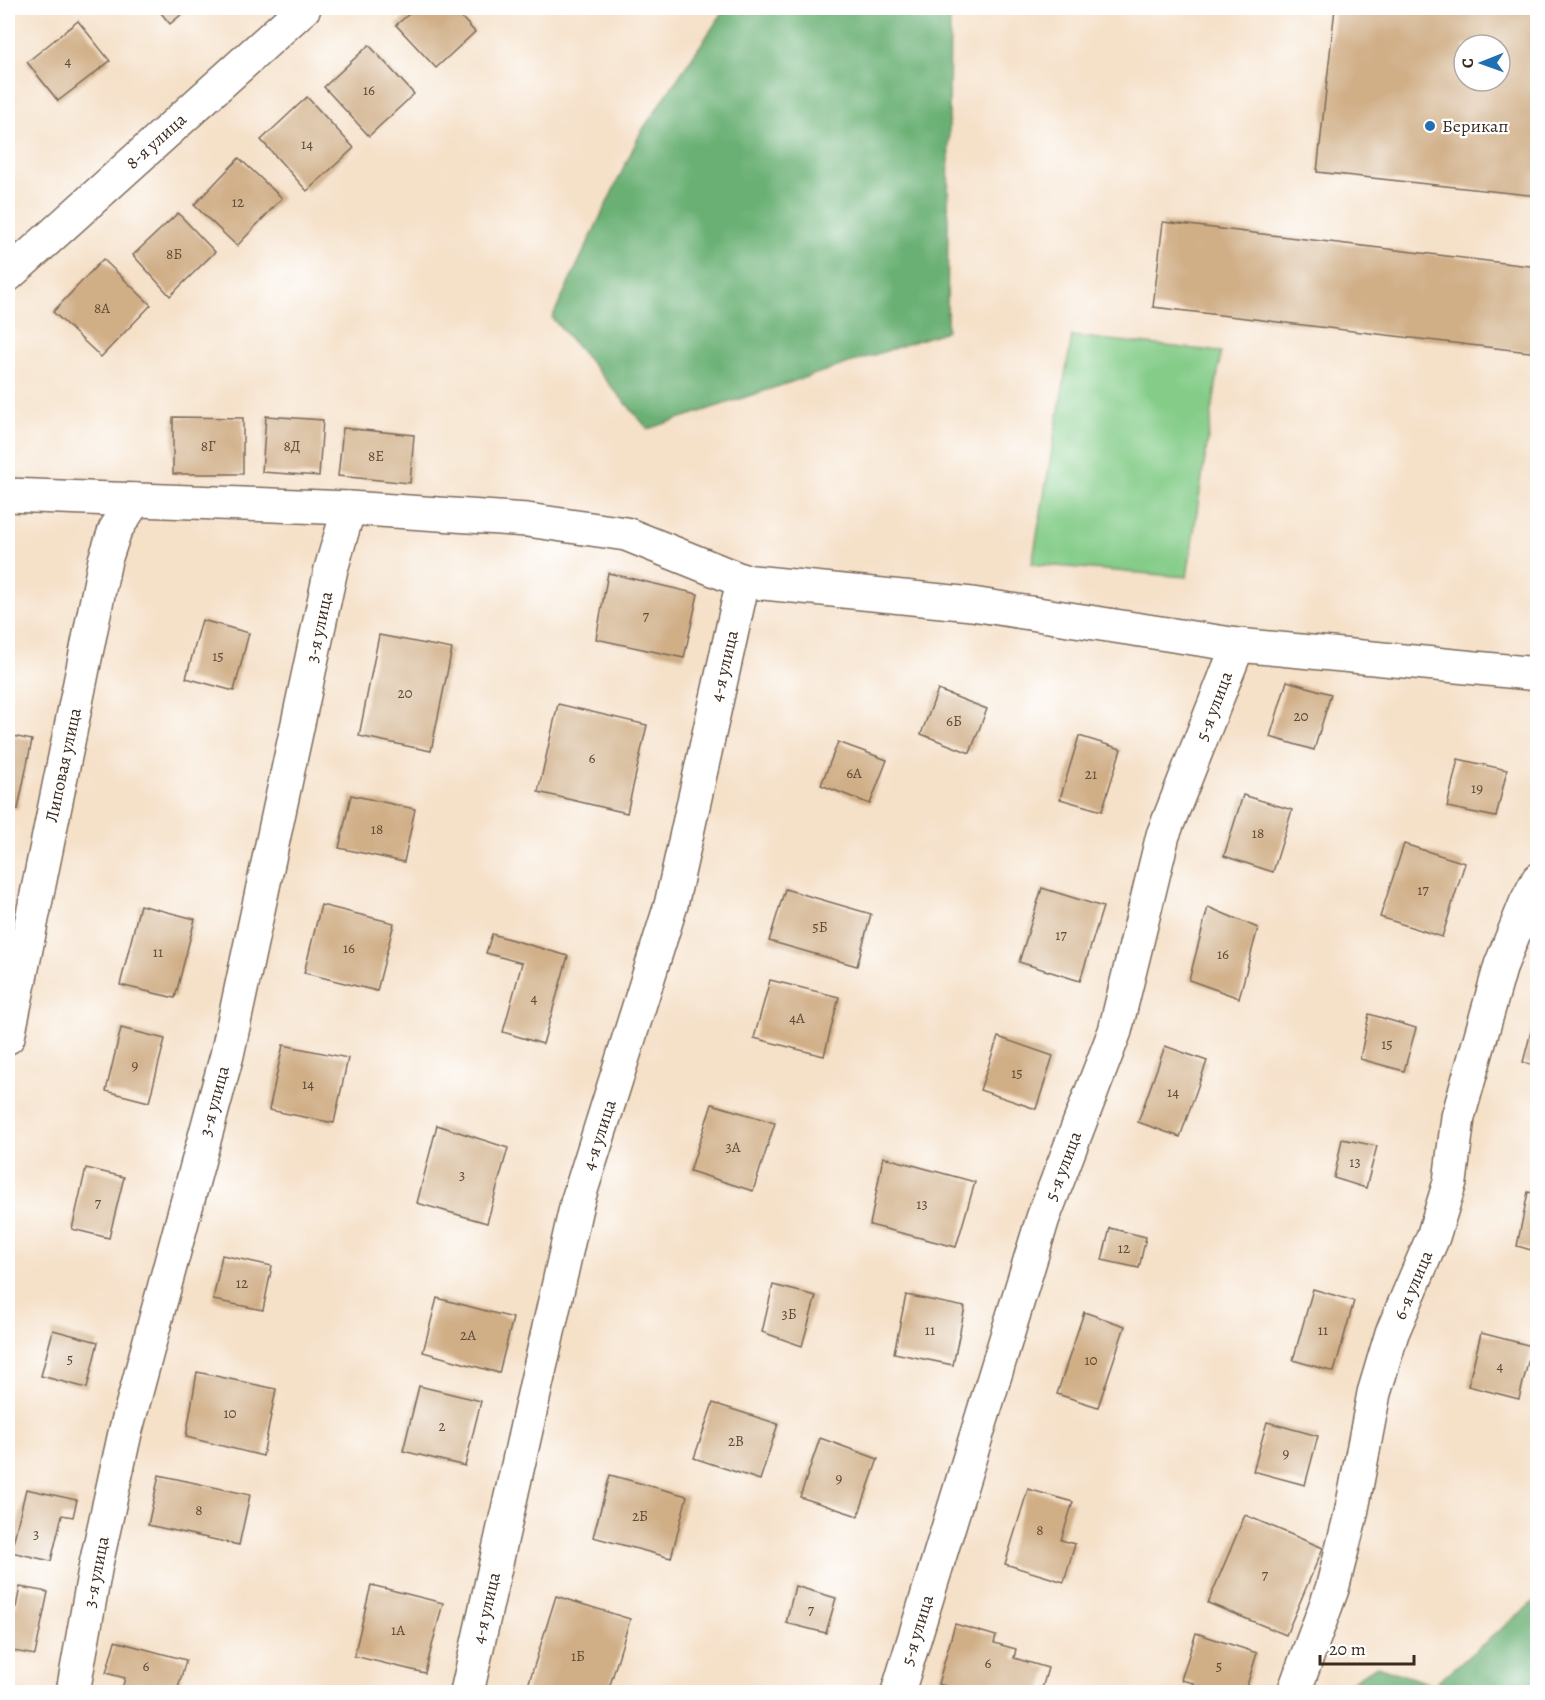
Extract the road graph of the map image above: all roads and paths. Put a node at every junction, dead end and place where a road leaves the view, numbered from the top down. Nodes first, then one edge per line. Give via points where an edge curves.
1 (304, 8) edge
2 (8, 275) edge
3 (8, 495) edge
4 (135, 500) junction
5 (349, 508) junction
6 (743, 581) junction
7 (1238, 645) junction
8 (1538, 674) edge
9 (1538, 880) edge
10 (8, 1036) edge
11 (73, 1692) edge
12 (467, 1692) edge
13 (898, 1692) edge
14 (1294, 1692) edge

1 - 2 street, 8-я улица
3 - 4 street
4 - 5 street
4 - 10 street, Липовая улица via 115,530 105,560
5 - 6 street via 527,520 626,534
5 - 11 street, 3-я улица via 331,569 227,1055 125,1433
6 - 7 street via 972,604
6 - 12 street, 4-я улица via 671,905 577,1203
7 - 8 street
7 - 13 street, 5-я улица via 1163,835 1114,1031 1043,1218
9 - 14 street, 6-я улица via 1501,965 1458,1117 1450,1182 1433,1237 1392,1333 1377,1383 1332,1589

